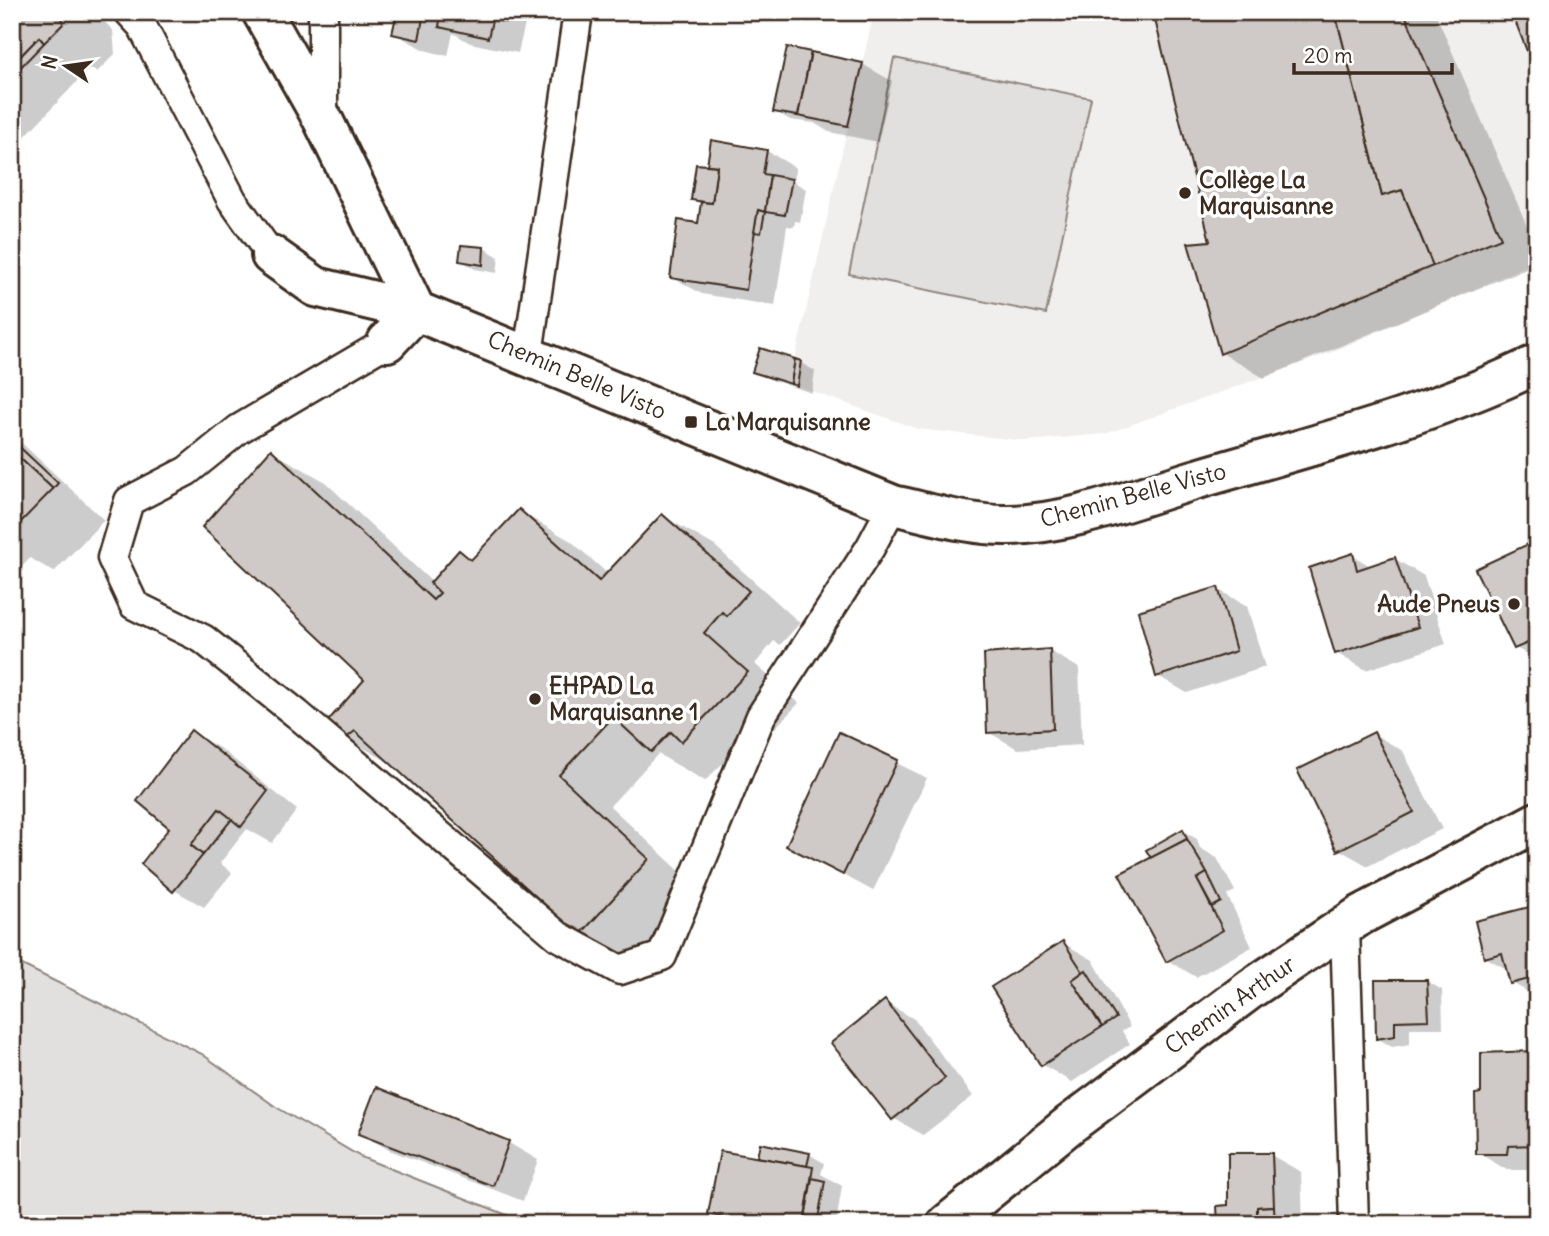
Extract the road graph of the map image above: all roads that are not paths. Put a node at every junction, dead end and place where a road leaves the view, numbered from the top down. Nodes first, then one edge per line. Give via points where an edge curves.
1 (129, 12) edge
2 (262, 12) edge
3 (323, 12) edge
4 (578, 12) edge
5 (323, 120) junction
6 (271, 255) joint
7 (416, 311) junction
8 (387, 342) joint
9 (528, 354) junction
10 (1537, 364) edge
11 (893, 505) junction
12 (1537, 822) edge
13 (1345, 926) junction
14 (947, 1224) edge
15 (1354, 1224) edge

1 - 6 lane via 142,26 232,200
2 - 5 street
3 - 5 lane
4 - 9 lane
5 - 7 street
6 - 7 street, Chemin Belle Visto via 316,287
7 - 8 street
7 - 9 street, Chemin Belle Visto
8 - 11 lane via 239,429 187,471 129,501 111,558 134,605 203,639 558,936 620,970 662,956 761,716
9 - 11 street, Chemin Belle Visto
10 - 11 street, Chemin Belle Visto via 1485,389 1326,442 1079,514 1009,525 958,520
12 - 13 street, Chemin Arthur
13 - 14 street, Chemin Arthur via 1202,1023
13 - 15 lane

